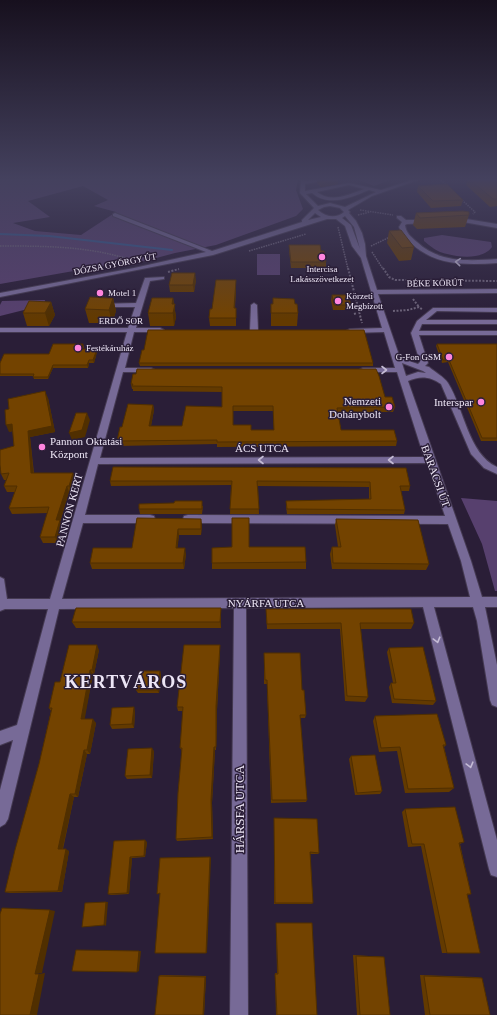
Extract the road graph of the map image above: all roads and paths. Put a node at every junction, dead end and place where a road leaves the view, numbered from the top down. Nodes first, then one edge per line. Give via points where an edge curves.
1 (142, 225) edge
2 (295, 225) edge
3 (337, 225) dead end
4 (348, 225) edge
5 (356, 225) edge
6 (402, 225) edge
7 (404, 233) junction
8 (0, 246) edge
9 (213, 252) junction
10 (363, 256) junction
11 (497, 261) edge
12 (136, 262) dead end
13 (162, 278) dead end
14 (497, 281) edge
15 (497, 291) edge
16 (374, 292) junction
17 (0, 295) edge
18 (412, 297) dead end
19 (95, 305) edge
20 (139, 305) junction
21 (254, 305) dead end
22 (419, 307) junction
23 (497, 310) edge
24 (393, 312) dead end
25 (357, 313) dead end
26 (426, 313) dead end
27 (354, 314) dead end
28 (419, 322) junction
29 (497, 322) edge
30 (363, 328) edge
31 (131, 330) junction
32 (170, 330) edge
33 (254, 330) edge
34 (340, 330) edge
35 (386, 330) junction
36 (0, 332) edge
37 (415, 333) junction
38 (497, 333) edge
39 (396, 359) junction
40 (420, 366) junction
41 (121, 370) junction
42 (161, 370) edge
43 (352, 370) edge
44 (400, 370) junction
45 (440, 378) junction
46 (403, 380) junction
47 (430, 460) junction
48 (95, 461) junction
49 (497, 471) edge
50 (79, 519) junction
51 (159, 519) edge
52 (174, 519) edge
53 (452, 520) junction
54 (0, 582) edge
55 (427, 602) junction
56 (478, 602) junction
57 (497, 602) edge
58 (55, 603) junction
59 (240, 603) junction
60 (1, 604) edge
61 (497, 700) edge
62 (24, 729) junction
63 (0, 738) edge
64 (0, 819) edge
65 (497, 869) edge
66 (239, 1015) edge

1 - 9 street
2 - 9 street, DÓZSA GYÖRGY ÚT
3 - 30 path
4 - 10 street, BARACSI ÚT via 355,246
5 - 10 street, BARACSI ÚT via 364,246
6 - 7 street
11 -> 7 street via 454,262 430,255
7 - 14 path via 369,247 386,274 395,280
8 - 12 path via 90,250
9 - 17 street, DÓZSA GYÖRGY ÚT
10 - 16 street, BARACSI ÚT
13 - 20 street, PANNON KERT via 147,279
15 - 16 street, BÉKE KÖRÚT
16 - 35 street, BARACSI ÚT
18 - 22 path
19 - 20 street
20 - 31 street, PANNON KERT
21 - 33 street
22 - 24 path
22 - 26 path
23 - 28 street via 434,310
25 - 27 path
28 - 29 street
28 - 37 street
31 - 32 street, ERDŐ SOR
31 - 36 street, ERDŐ SOR
31 - 41 street, PANNON KERT
34 - 35 street
35 - 39 street, BARACSI ÚT
37 - 38 street
37 - 40 street via 424,363
39 - 40 street
39 - 44 street, BARACSI ÚT
40 - 45 street
41 - 42 street
41 - 48 street, PANNON KERT
43 -> 44 street
44 - 46 street, BARACSI ÚT
45 - 46 street via 418,374
45 - 49 street via 448,388 474,452 481,462
46 - 47 street, BARACSI ÚT
47 -> 48 street, ÁCS UTCA
47 - 53 street, BARACSI ÚT
48 - 50 street, PANNON KERT
50 - 51 street
50 - 58 street, PANNON KERT
52 - 53 street
53 - 56 street, BARACSI ÚT
54 - 60 street
55 - 56 street, NYÁRFA UTCA
55 - 59 street, NYÁRFA UTCA
55 -> 65 street
56 - 57 street, NYÁRFA UTCA
56 - 61 street, BARACSI ÚT
58 - 59 street, NYÁRFA UTCA
58 - 60 street, NYÁRFA UTCA
58 - 62 street, PANNON KERT
59 - 66 street, HÁRSFA UTCA
62 - 63 street
62 - 64 street, PANNON KERT

